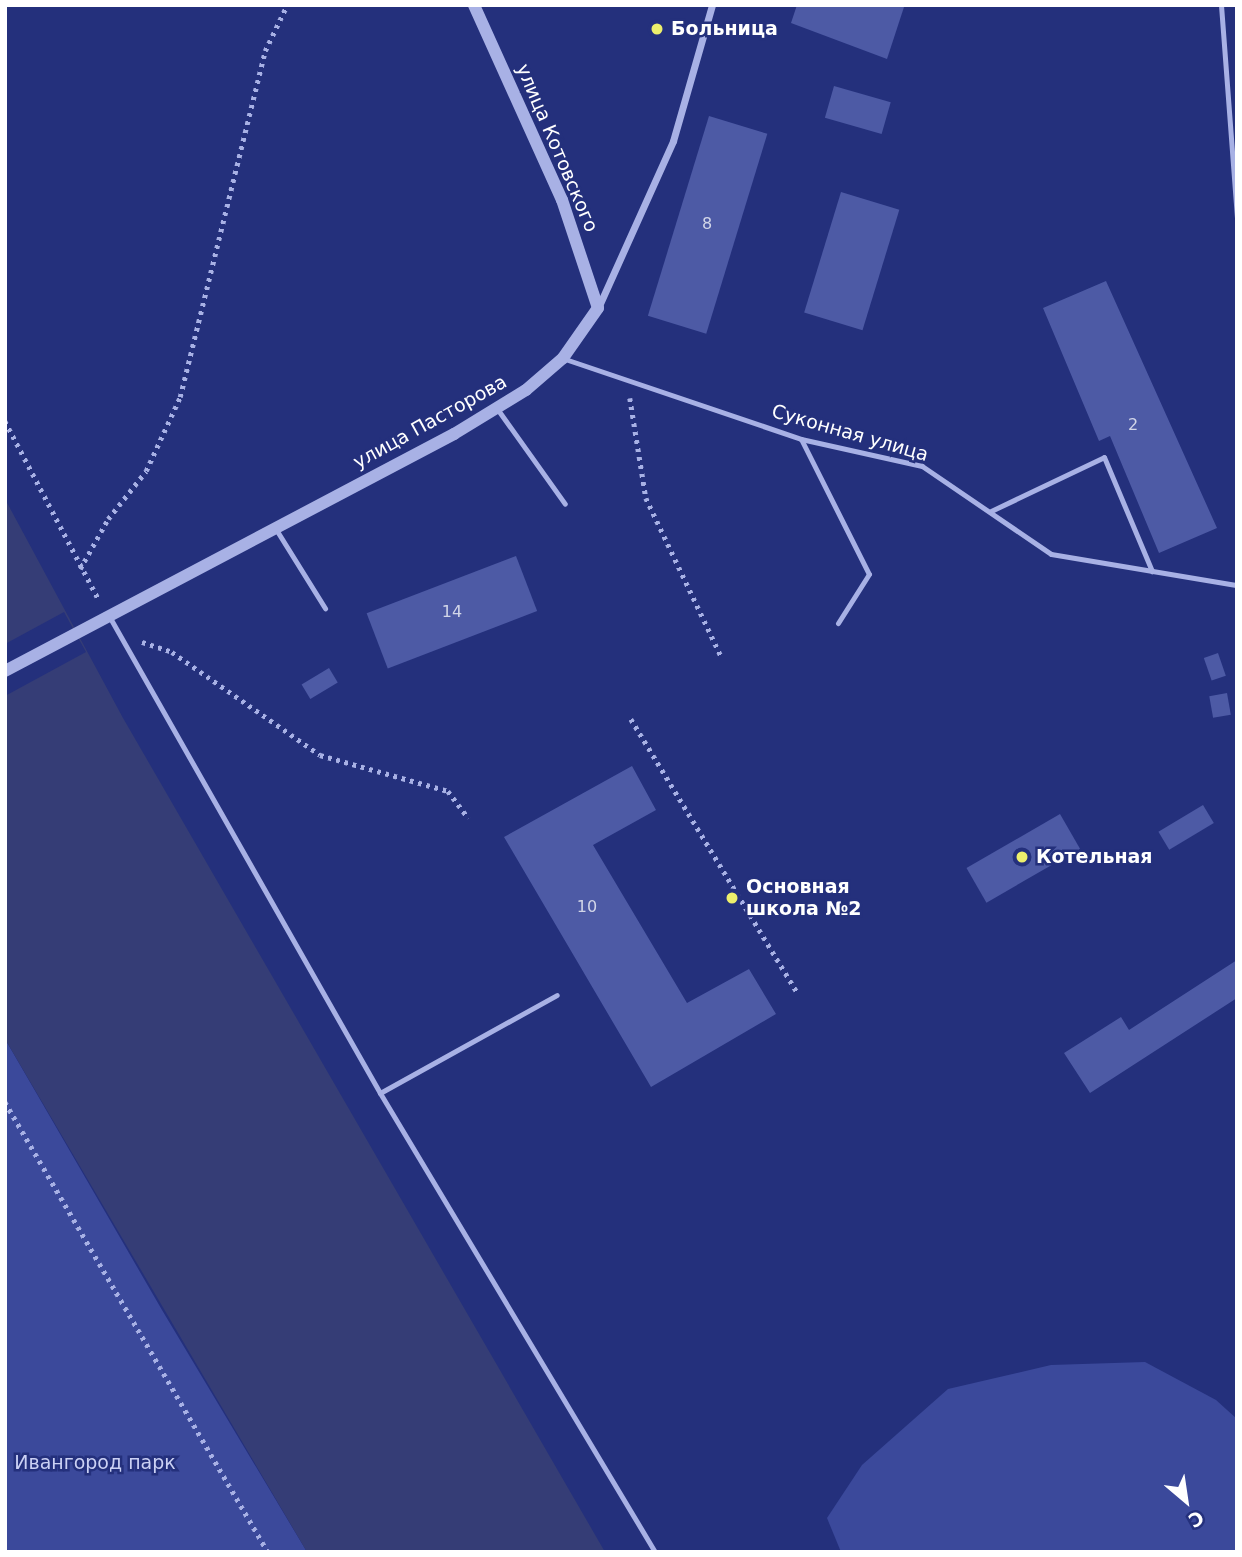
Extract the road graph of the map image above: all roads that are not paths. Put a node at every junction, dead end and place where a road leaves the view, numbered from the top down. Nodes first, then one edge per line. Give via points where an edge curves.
1 (474, 5) edge
2 (712, 5) edge
3 (1221, 5) edge
4 (1237, 218) edge
5 (598, 309) junction
6 (563, 358) junction
7 (497, 408) junction
8 (801, 439) junction
9 (565, 504) dead end
10 (990, 511) junction
11 (276, 531) dead end
12 (1152, 571) junction
13 (1237, 585) edge
14 (325, 608) dead end
15 (109, 616) junction
16 (838, 623) dead end
17 (5, 671) edge
18 (557, 995) dead end
19 (380, 1093) junction
20 (655, 1552) edge

1 - 5 street, улица Котовского via 562,200
2 - 5 street, улица Пасторова via 673,141
3 - 4 lane
5 - 6 street, улица Пасторова
6 - 7 street, улица Пасторова
6 - 8 lane, Суконная улица
7 - 9 lane
7 - 15 street, улица Пасторова
8 - 10 lane, Суконная улица via 922,466
8 - 16 lane via 869,574
10 - 12 lane, Суконная улица via 1051,554
10 - 12 lane via 1104,457
11 - 14 lane
12 - 13 lane, Суконная улица
15 - 17 street, улица Пасторова
15 - 19 lane
18 - 19 lane
19 - 20 lane

